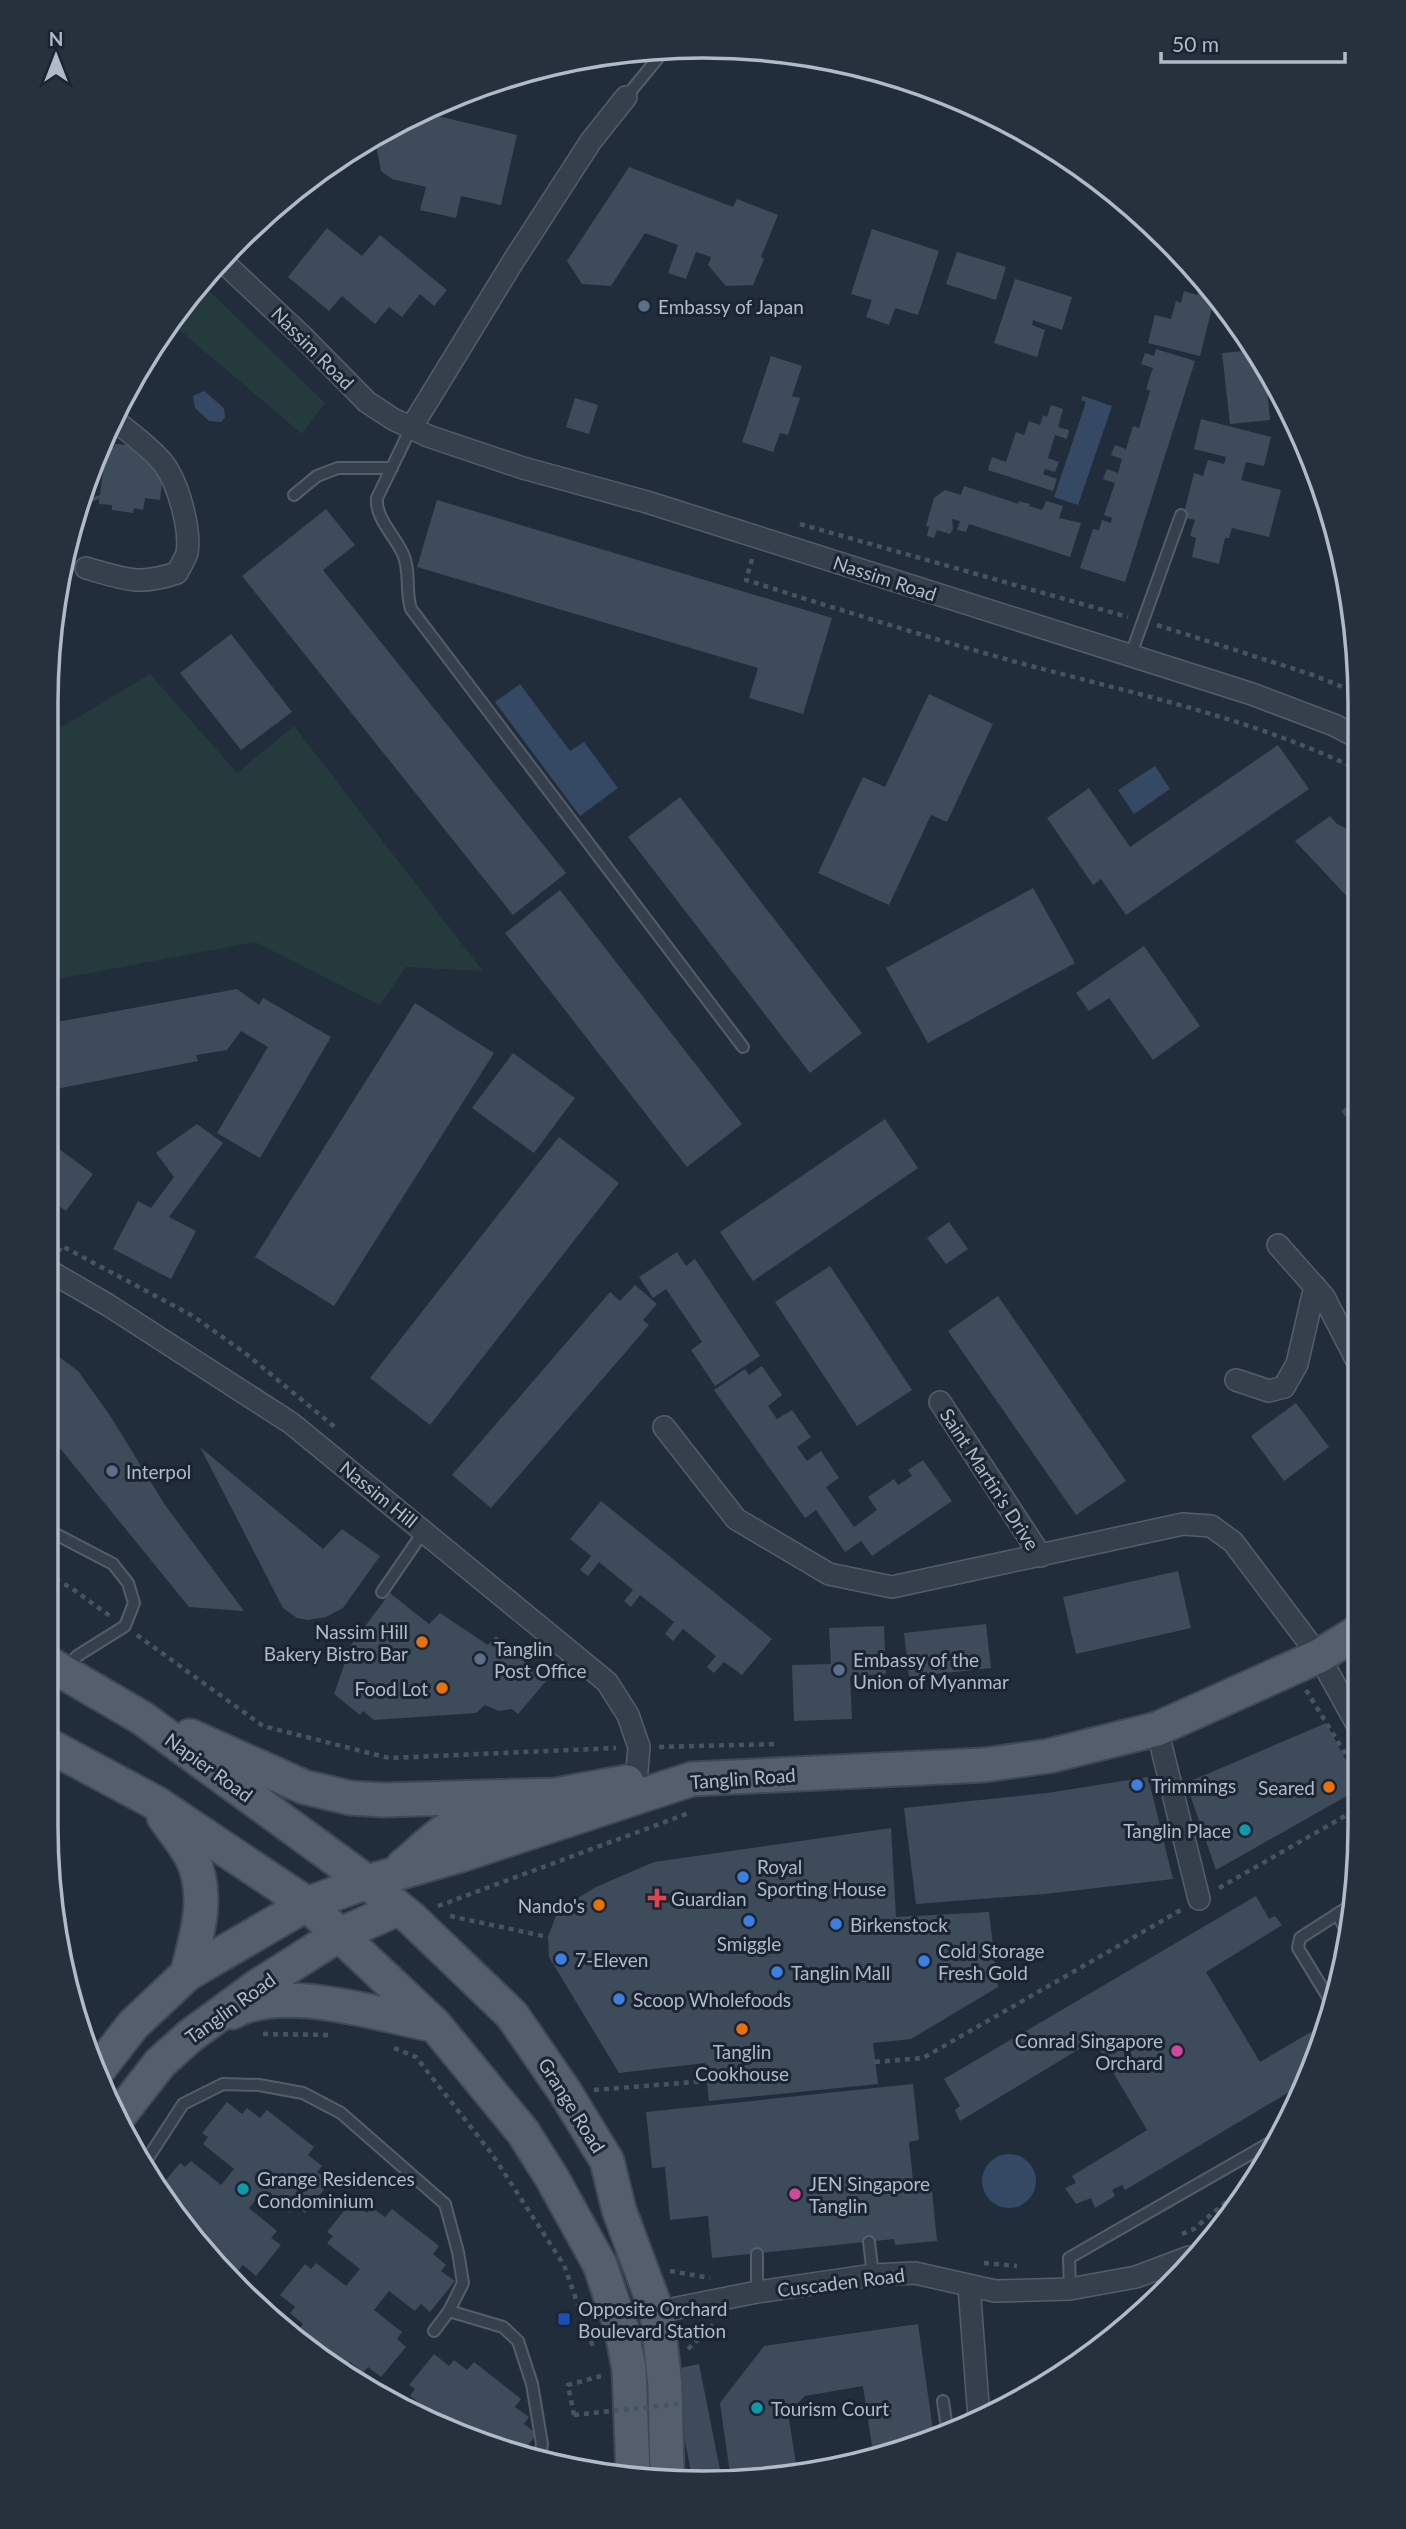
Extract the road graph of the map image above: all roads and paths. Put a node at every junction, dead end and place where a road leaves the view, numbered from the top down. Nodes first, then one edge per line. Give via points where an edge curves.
1 (657, 59) edge
2 (626, 97) joint
3 (228, 267) edge
4 (121, 425) edge
5 (411, 428) junction
6 (392, 468) junction
7 (295, 495) dead end
8 (1181, 514) dead end
9 (794, 523) dead end
10 (759, 538) junction
11 (86, 568) dead end
12 (1143, 621) junction
13 (1130, 657) junction
14 (1348, 689) edge
15 (1348, 732) edge
16 (1348, 765) edge
17 (743, 1047) dead end
18 (58, 1244) edge
19 (1278, 1245) dead end
20 (62, 1246) dead end
21 (58, 1276) edge
22 (1315, 1286) junction
23 (1348, 1344) edge
24 (1236, 1380) dead end
25 (940, 1402) dead end
26 (664, 1427) dead end
27 (424, 1531) junction
28 (58, 1536) edge
29 (1041, 1556) junction
30 (58, 1582) edge
31 (382, 1592) dead end
32 (125, 1626) junction
33 (1348, 1642) edge
34 (1325, 1665) junction
35 (58, 1666) edge
36 (58, 1669) edge
37 (1348, 1708) edge
38 (142, 1718) junction
39 (1157, 1729) junction
40 (779, 1744) dead end
41 (639, 1747) junction
42 (58, 1750) edge
43 (1348, 1758) edge
44 (636, 1781) junction
45 (694, 1794) junction
46 (555, 1795) junction
47 (156, 1803) junction
48 (1348, 1814) edge
49 (382, 1877) junction
50 (1199, 1899) junction
51 (307, 1904) junction
52 (438, 1906) dead end
53 (397, 1909) junction
54 (1343, 1910) edge
55 (437, 1913) dead end
56 (1337, 1914) junction
57 (1341, 1921) edge
58 (337, 1936) junction
59 (548, 1937) dead end
60 (187, 1974) junction
61 (1326, 1994) edge
62 (435, 2025) junction
63 (190, 2036) junction
64 (875, 2062) dead end
65 (103, 2063) edge
66 (707, 2081) dead end
67 (565, 2092) junction
68 (123, 2110) edge
69 (1263, 2147) edge
70 (149, 2157) edge
71 (1228, 2201) edge
72 (1182, 2235) dead end
73 (869, 2242) dead end
74 (757, 2254) dead end
75 (973, 2261) dead end
76 (1179, 2261) edge
77 (1018, 2266) dead end
78 (873, 2275) junction
79 (969, 2286) junction
80 (1070, 2289) junction
81 (757, 2292) junction
82 (449, 2311) junction
83 (656, 2312) junction
84 (434, 2330) dead end
85 (568, 2385) dead end
86 (943, 2401) dead end
87 (678, 2404) dead end
88 (978, 2409) edge
89 (946, 2423) edge
90 (541, 2450) edge
91 (633, 2467) edge
92 (667, 2470) edge

1 - 2 lane
2 - 5 street via 591,141
3 - 5 street, Nassim Road via 367,402
4 - 11 street via 153,452 176,485 187,530 187,554 177,573 156,580 134,581
5 - 6 lane
5 - 10 street, Nassim Road via 523,468
6 - 7 lane via 338,468 317,476
6 - 17 lane via 376,505 405,557 411,609
8 - 12 lane
9 - 12 path
10 - 13 street, Nassim Road
10 - 16 path via 746,580 933,640 1243,722
12 - 13 lane
12 - 14 path
13 - 15 street, Nassim Road via 1252,694
18 - 20 path
19 - 22 street
21 - 27 street, Nassim Hill via 291,1423
22 - 23 street
22 - 24 street via 1297,1364 1284,1387 1269,1391
25 - 29 street, Saint Martin's Drive
26 - 29 street, Saint Martin's Drive via 736,1519 829,1574 892,1587
27 - 31 lane
27 - 41 street, Nassim Hill via 607,1682 628,1715
28 - 32 lane via 113,1564 128,1583 134,1603
29 - 34 street, Saint Martin's Drive via 1183,1524 1211,1526 1233,1542
30 - 32 path
32 - 35 lane
32 - 41 path via 263,1726 389,1758
33 - 34 main road, Tanglin Road
34 - 37 street, Saint Martin's Drive
34 - 39 main road, Tanglin Road
34 - 43 path via 1305,1688
36 - 38 main road, Napier Road
38 - 46 main road via 304,1787 350,1798
38 - 49 main road, Napier Road
39 - 45 main road, Tanglin Road via 1049,1756
39 - 50 street
40 - 41 path
41 - 44 street, Nassim Hill
42 - 47 main road
44 - 45 main road
44 - 46 main road
45 - 49 main road, Tanglin Road
45 - 52 path
46 - 49 main road via 464,1821
47 - 51 main road
47 - 60 main road via 192,1858 201,1893 199,1927
48 - 50 path
49 - 51 main road, Tanglin Road
49 - 53 main road, Grange Road
50 - 64 path via 923,2058
51 - 58 main road
51 - 60 main road, Tanglin Road
53 - 58 main road, Tanglin Road
53 - 67 main road, Grange Road via 512,2015
54 - 56 lane
55 - 59 path
56 - 57 lane
56 - 61 lane via 1300,1938 1297,1948
58 - 62 main road
58 - 63 main road, Tanglin Road
60 - 65 main road, Tanglin Road via 133,2025
62 - 63 main road via 301,2000 246,2004
62 - 91 main road via 523,2132 600,2264 629,2369
63 - 68 main road, Tanglin Road via 160,2063
66 - 67 path
67 - 83 main road, Grange Road via 607,2161
69 - 80 lane via 1069,2258
70 - 82 lane via 183,2104 223,2084 303,2093 341,2113 445,2204 463,2283
71 - 72 path
73 - 78 lane
74 - 81 lane
75 - 77 path
76 - 80 street, Cuscaden Road via 1136,2277
78 - 79 street, Cuscaden Road via 915,2273
78 - 81 street, Cuscaden Road
79 - 80 street, Cuscaden Road via 995,2291
79 - 88 street
81 - 83 street, Cuscaden Road
82 - 84 lane
82 - 90 lane via 503,2327 518,2341 532,2384
83 - 92 main road, Grange Road via 666,2386
85 - 87 path, bridge via 574,2416
86 - 89 lane

